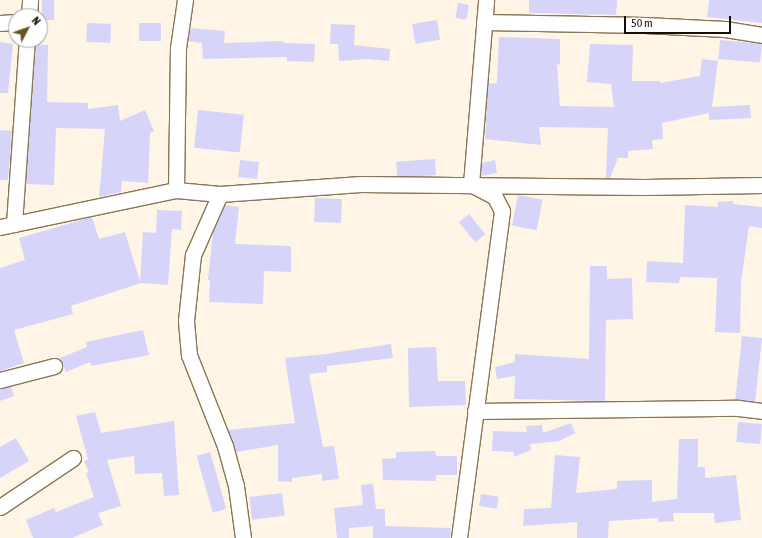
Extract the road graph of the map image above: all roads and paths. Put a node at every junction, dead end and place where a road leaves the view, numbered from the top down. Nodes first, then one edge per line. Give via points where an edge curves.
1 (185, 0) edge
2 (486, 0) edge
3 (484, 22) junction
4 (762, 35) edge
5 (26, 48) edge
6 (471, 184) junction
7 (762, 185) edge
8 (176, 190) junction
9 (220, 194) junction
10 (7, 226) edge
11 (54, 366) dead end
12 (0, 380) edge
13 (475, 411) junction
14 (762, 412) edge
15 (73, 458) dead end
16 (0, 507) edge
17 (244, 538) edge
18 (459, 538) edge

1 - 8 street via 178,48
2 - 3 street
3 - 4 street via 645,25
3 - 6 street
5 - 10 street
6 - 7 street via 644,187
6 - 9 street via 360,184
6 - 13 street via 495,197 502,211
8 - 9 street
8 - 10 street
9 - 17 street via 193,255 186,321 189,354 225,446 236,486
11 - 12 street
13 - 14 street via 738,408
13 - 18 street
15 - 16 street

